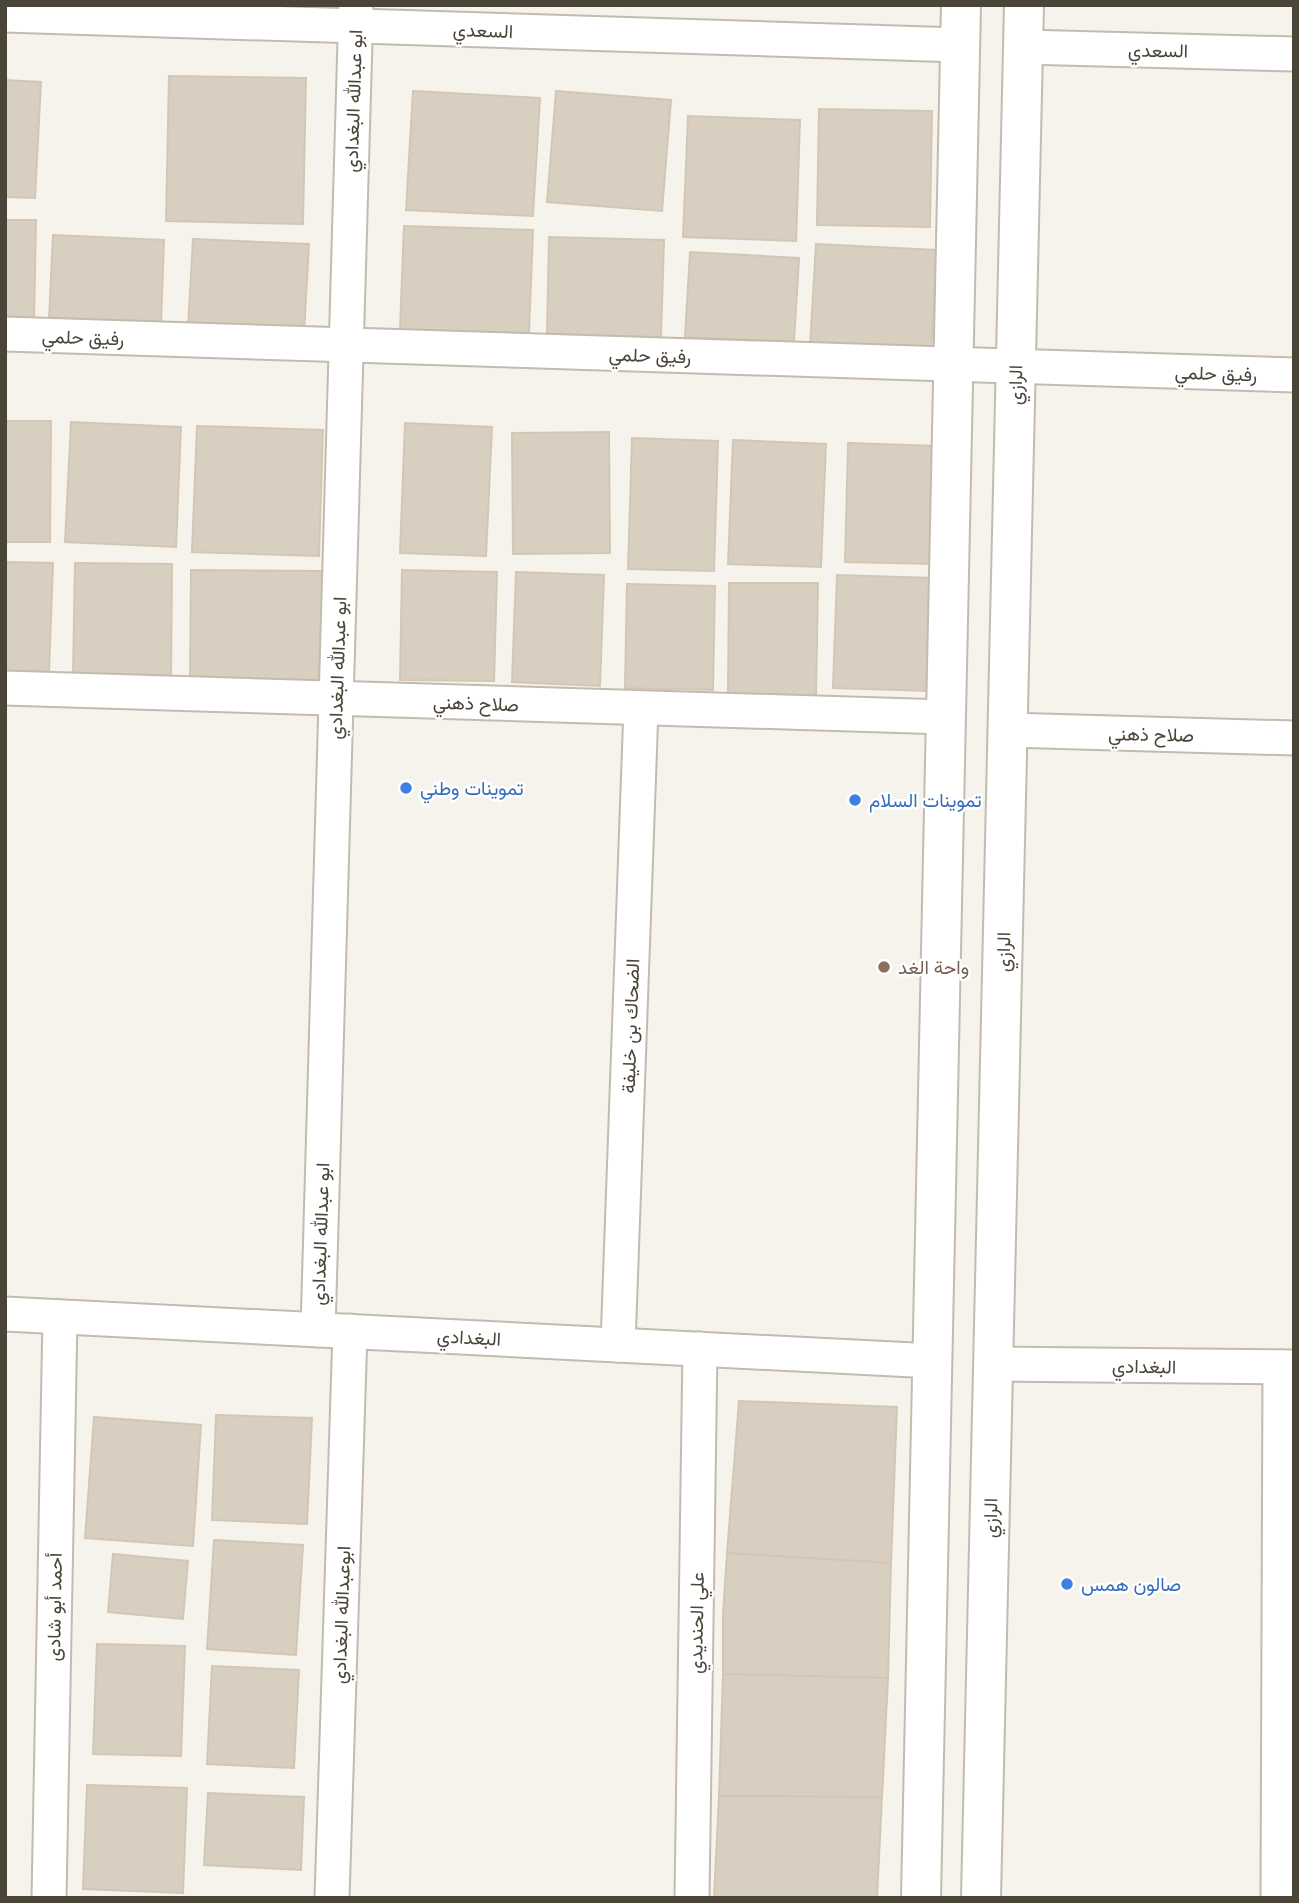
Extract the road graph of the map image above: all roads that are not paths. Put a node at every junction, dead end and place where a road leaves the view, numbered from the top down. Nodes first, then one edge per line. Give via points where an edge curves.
1 (961, 5) edge
2 (1024, 5) edge
3 (5, 15) edge
4 (355, 16) edge
5 (960, 45) junction
6 (1023, 47) junction
7 (1294, 54) edge
8 (5, 334) edge
9 (346, 345) junction
10 (953, 364) junction
11 (1016, 366) junction
12 (1294, 375) edge
13 (5, 688) edge
14 (336, 698) junction
15 (641, 708) junction
16 (946, 717) junction
17 (1007, 730) junction
18 (1294, 738) edge
19 (5, 1314) edge
20 (60, 1317) junction
21 (334, 1331) junction
22 (618, 1345) junction
23 (700, 1349) junction
24 (933, 1361) junction
25 (994, 1364) junction
26 (1287, 1367) edge
27 (1287, 1683) edge
28 (49, 1898) edge
29 (332, 1898) edge
30 (692, 1898) edge
31 (921, 1898) edge
32 (981, 1898) edge
33 (1278, 1898) edge

1 - 5 street
2 - 6 street, الرازي
3 - 4 street, السعدي
4 - 5 street, السعدي
4 - 9 street, ابو عبدالله البغدادي
5 - 10 street
6 - 7 street, السعدي
6 - 11 street, الرازي
8 - 9 street, رفيق حلمي
9 - 10 street, رفيق حلمي
9 - 14 street, ابو عبدالله البغدادي
10 - 11 street, رفيق حلمي
10 - 16 street
11 - 12 street, رفيق حلمي
11 - 17 street, الرازي
13 - 14 street, صلاح ذهني
14 - 15 street, صلاح ذهني
14 - 21 street, ابو عبدالله البغدادي
15 - 16 street, صلاح ذهني
15 - 22 street, الضحاك بن خليفة
16 - 24 street
17 - 18 street, صلاح ذهني
17 - 25 street, الرازي
19 - 20 street, البغدادي
20 - 21 street, البغدادي
20 - 28 street, أحمد أبو شادى
21 - 22 street, البغدادي
21 - 29 street, ابوعبدالله البغدادي
22 - 23 street, البغدادي
23 - 24 street, البغدادي
23 - 30 street, علي الحنديدي
24 - 31 street
25 - 26 street, البغدادي
25 - 32 street, الرازي
26 - 27 street
27 - 33 street

